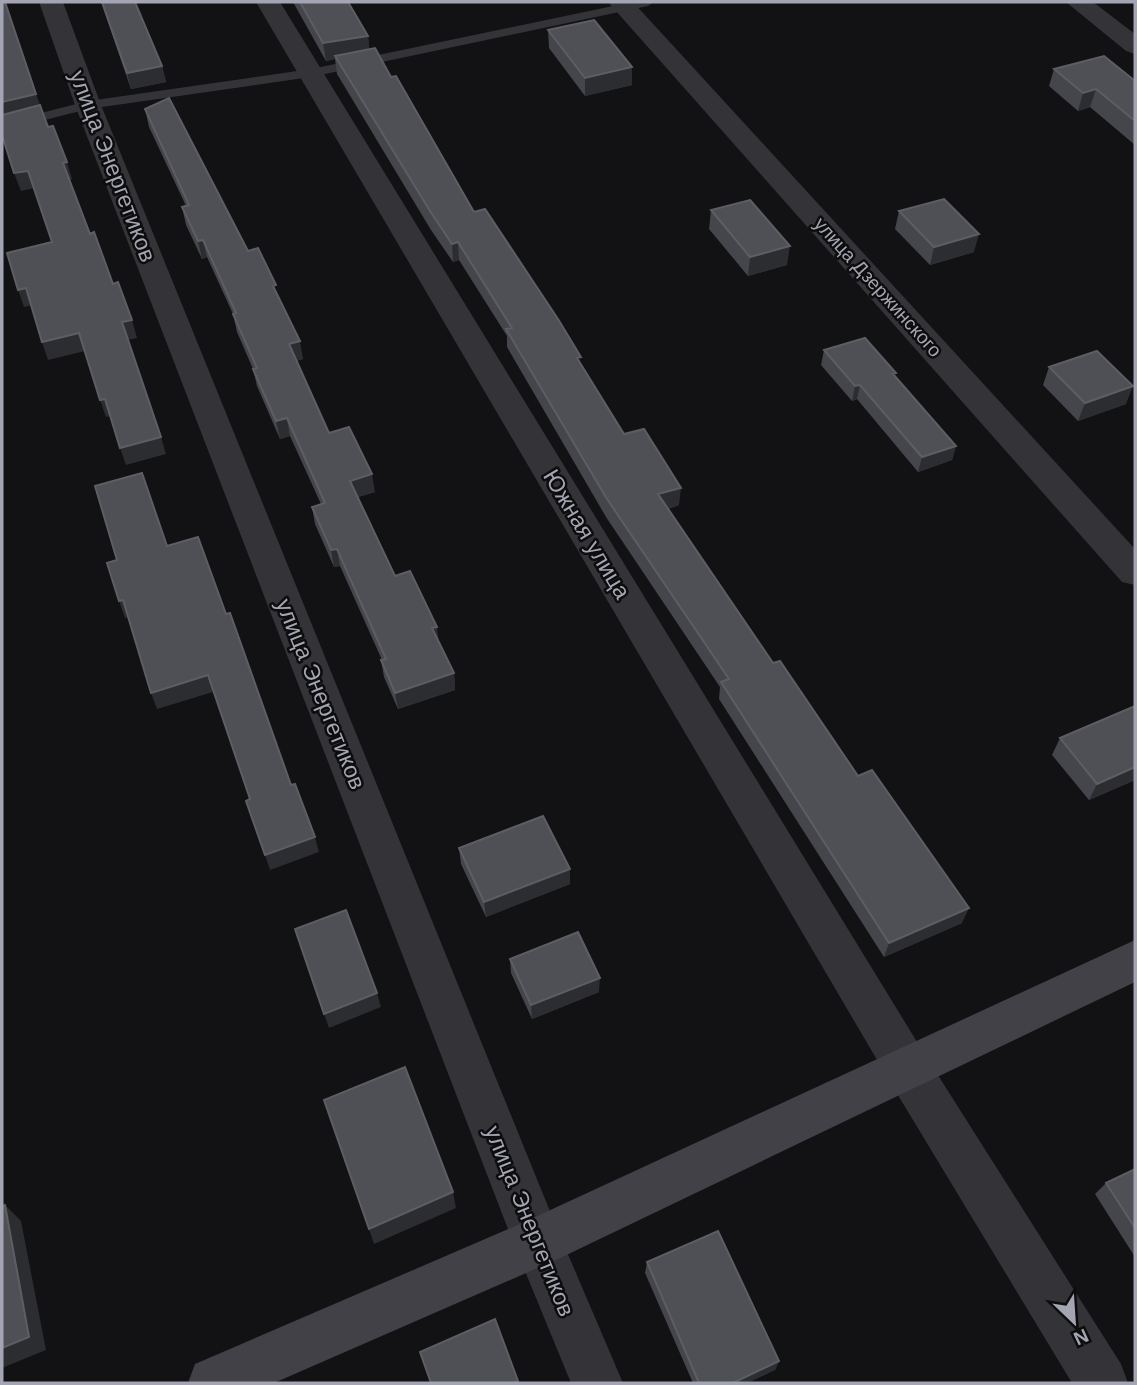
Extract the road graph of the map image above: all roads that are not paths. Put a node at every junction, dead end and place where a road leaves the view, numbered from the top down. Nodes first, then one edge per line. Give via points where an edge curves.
1 (51, 2) edge
2 (268, 2) edge
3 (1078, 2) edge
4 (631, 3) edge
5 (1135, 47) edge
6 (311, 73) junction
7 (88, 106) junction
8 (2, 127) edge
9 (1135, 572) edge
10 (1135, 960) edge
11 (906, 1066) junction
12 (538, 1242) junction
13 (214, 1383) edge
14 (597, 1383) edge
15 (1102, 1383) edge

1 - 7 street, улица Энергетиков
2 - 6 street, Южная улица
3 - 5 street
4 - 6 lane
4 - 9 street, улица Дзержинского
6 - 7 lane
6 - 11 street, Южная улица
7 - 8 lane
7 - 12 street, улица Энергетиков
10 - 11 main road
11 - 12 main road
11 - 15 street, Южная улица
12 - 13 main road
12 - 14 street, улица Энергетиков

